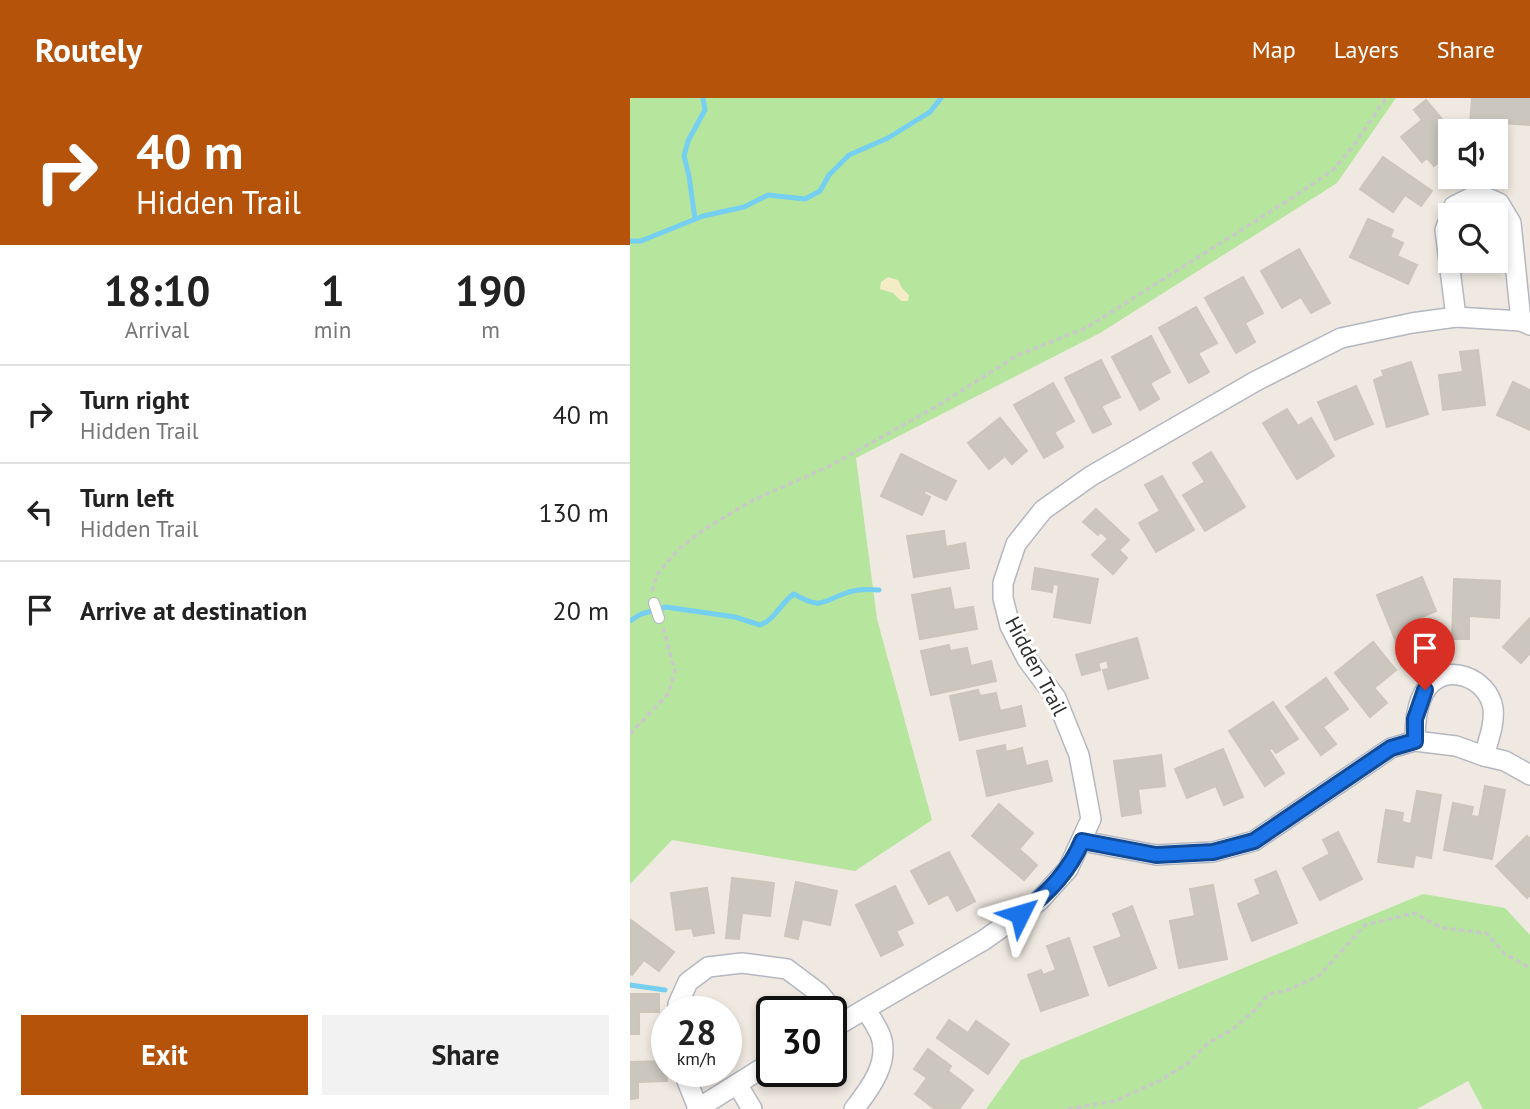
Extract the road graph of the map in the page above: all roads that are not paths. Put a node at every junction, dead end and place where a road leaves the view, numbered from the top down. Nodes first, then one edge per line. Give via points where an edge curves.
1 (1457, 317) junction
2 (1526, 323) edge
3 (654, 603) road end
4 (659, 618) road end
5 (1415, 741) junction
6 (1484, 756) junction
7 (1530, 775) edge
8 (1082, 841) junction
9 (682, 996) edge
10 (821, 996) edge
11 (866, 1009) junction
12 (847, 1019) edge
13 (689, 1087) edge
14 (732, 1087) edge
15 (739, 1087) edge
16 (697, 1109) edge
17 (752, 1109) edge
18 (854, 1109) edge

1 - 2 street, Hidden Trail
1 - 2 street, Hidden Trail via 1446,230 1454,206 1478,194 1499,203 1511,223
1 - 8 street, Hidden Trail via 1341,338 1256,381 1091,475 1043,510 1016,544 1003,583 1003,598 1010,626 1056,698 1079,755 1091,819
3 - 4 lane
5 - 6 street via 1456,746
5 - 6 street via 1415,719 1425,690 1444,675 1457,675 1481,684 1493,705
5 - 8 street via 1391,748 1254,841 1213,852 1156,855
6 - 7 street via 1506,761
8 - 11 street, Hidden Trail via 1068,869 1039,901 984,940
9 - 10 street via 688,982 708,967 742,963 787,969
11 - 12 street, Hidden Trail
11 - 18 street via 881,1035 883,1062
13 - 16 street
14 - 16 street
15 - 17 street

